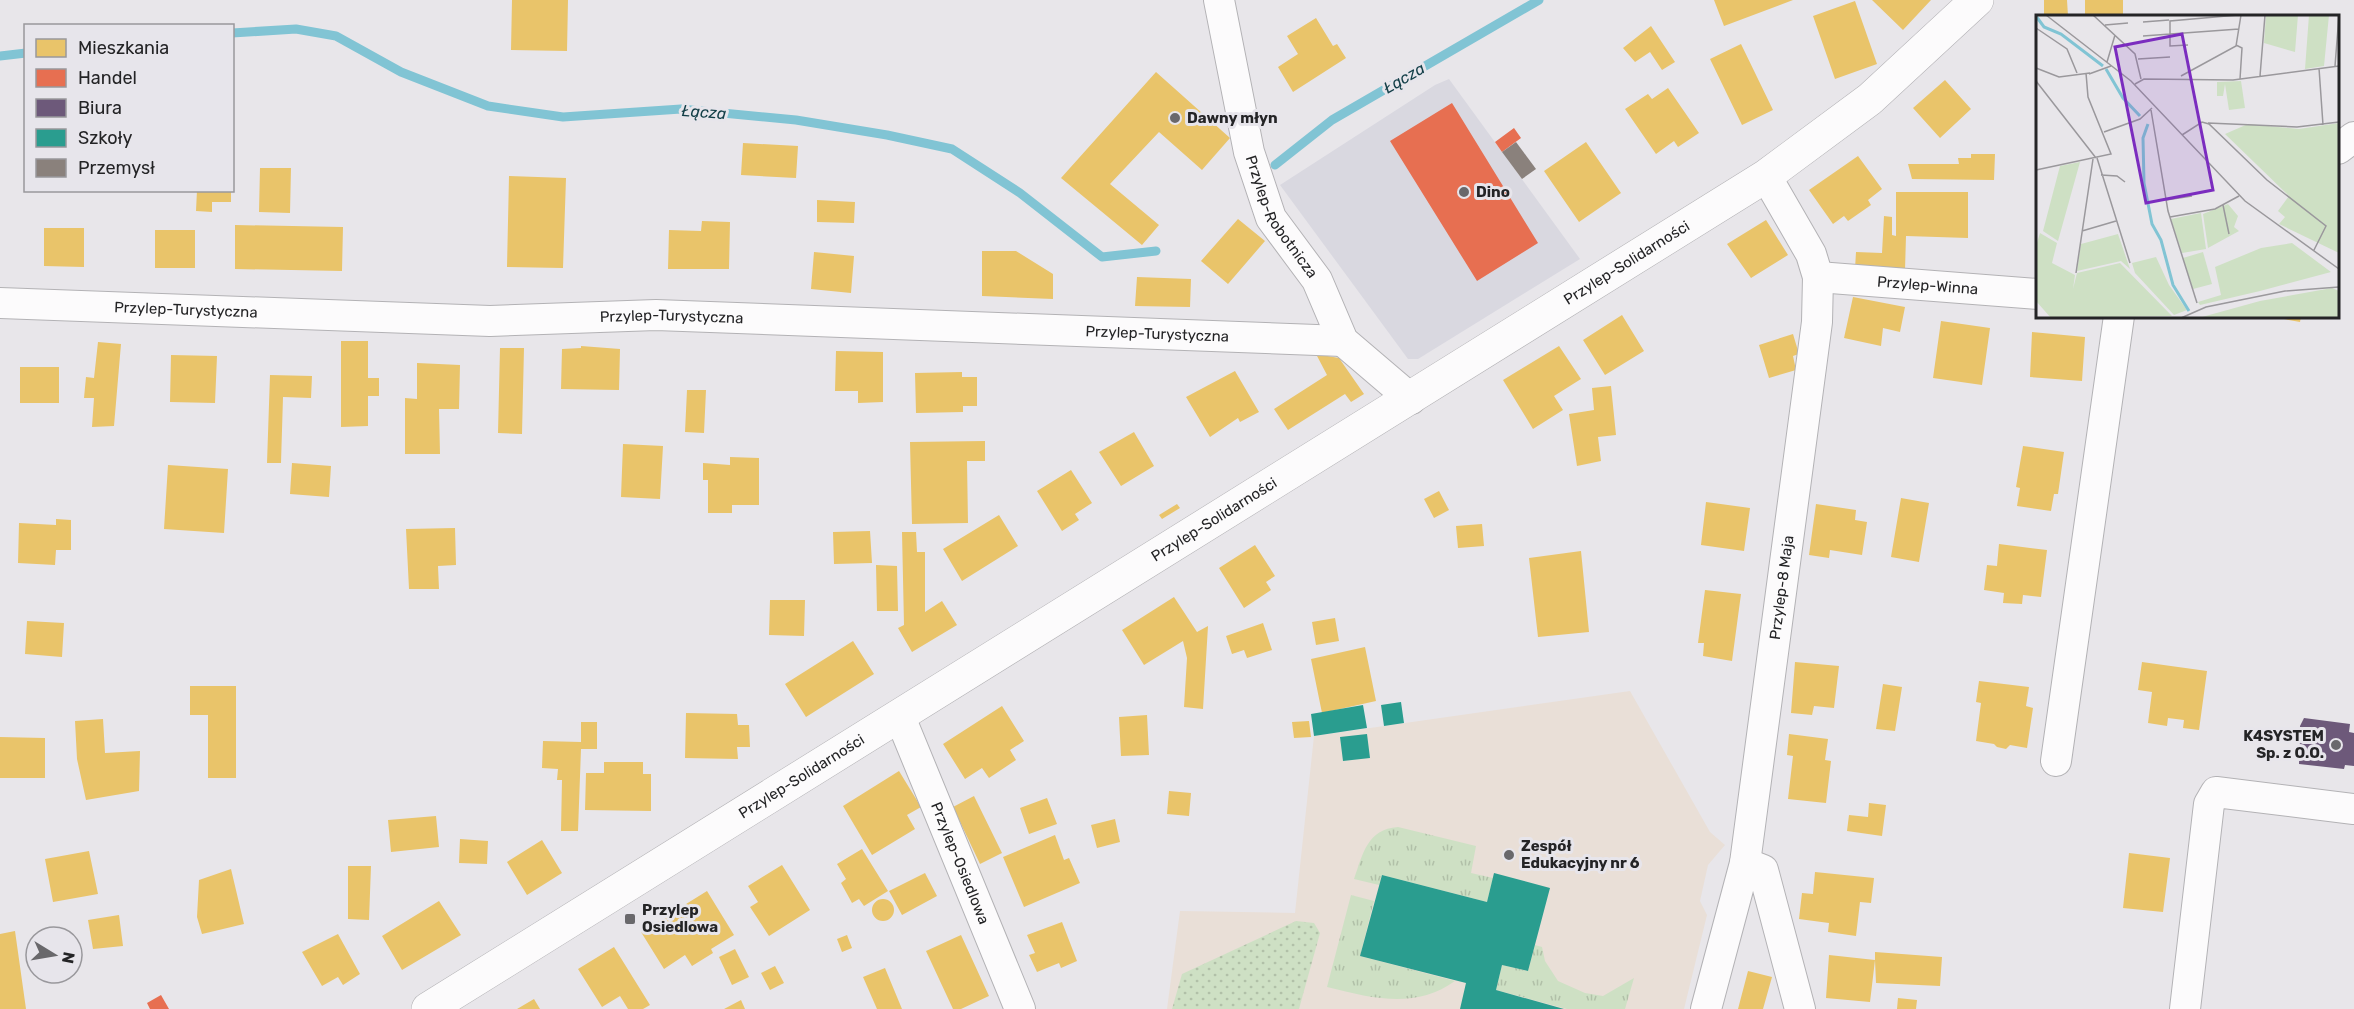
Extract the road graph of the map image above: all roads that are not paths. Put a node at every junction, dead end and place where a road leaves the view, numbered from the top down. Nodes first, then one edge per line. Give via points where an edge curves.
1 (1219, 0) edge
2 (1977, 0) edge
3 (2354, 137) edge
4 (2339, 148) edge
5 (1766, 176) junction
6 (1818, 277) junction
7 (2036, 294) edge
8 (0, 303) edge
9 (2120, 318) edge
10 (1343, 341) junction
11 (1411, 399) junction
12 (900, 717) junction
13 (2056, 761) dead end
14 (2354, 809) edge
15 (1745, 863) junction
16 (428, 1009) edge
17 (1020, 1009) edge
18 (1706, 1009) edge
19 (1800, 1009) edge
20 (2185, 1009) edge

1 - 10 street, Przylep-Robotnicza via 1249,152 1271,218 1317,280
2 - 5 main road, Przylep-Solidarności via 1870,99
3 - 4 street
5 - 6 street, Przylep-8 Maja via 1801,232
5 - 11 main road, Przylep-Solidarności
6 - 7 street, Przylep-Winna
6 - 15 street, Przylep-8 Maja via 1817,322
8 - 10 street, Przylep-Turystyczna via 490,321 656,315
9 - 13 street
10 - 11 street, Przylep-Robotnicza
11 - 12 main road, Przylep-Solidarności
12 - 16 main road, Przylep-Solidarności
12 - 17 street, Przylep-Osiedlowa
14 - 20 street via 2216,792 2209,804
15 - 18 street, Przylep-8 Maja
15 - 19 street via 1763,870

